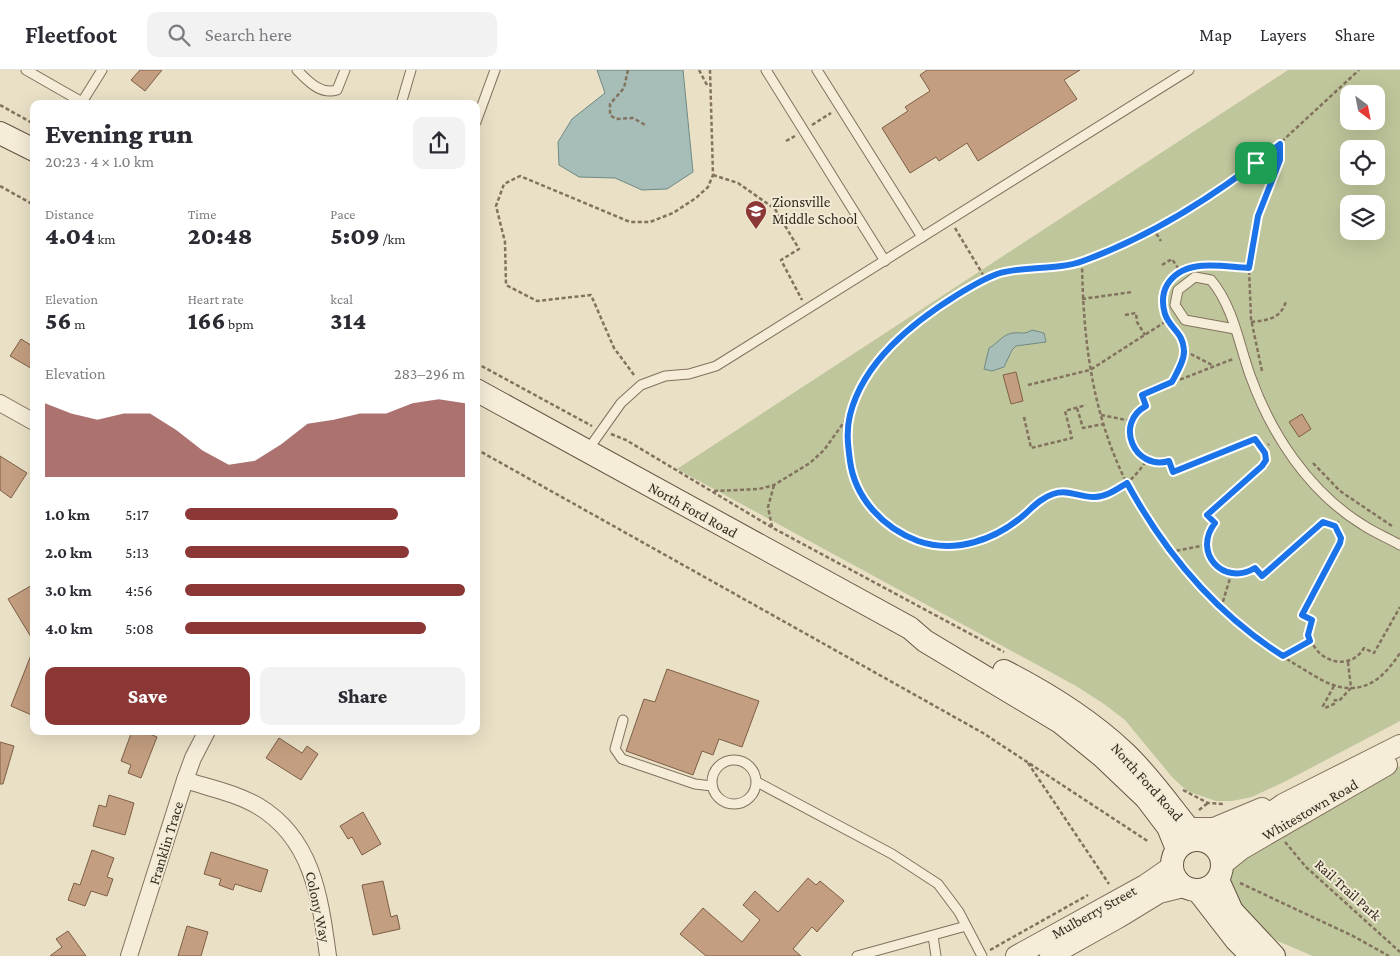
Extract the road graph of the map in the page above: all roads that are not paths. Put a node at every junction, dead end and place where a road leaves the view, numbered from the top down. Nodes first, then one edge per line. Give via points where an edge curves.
1 (26, 70) edge
2 (102, 70) edge
3 (297, 70) edge
4 (345, 70) edge
5 (411, 70) edge
6 (495, 70) edge
7 (766, 70) edge
8 (817, 70) edge
9 (1190, 70) edge
10 (78, 100) edge
11 (83, 100) edge
12 (402, 100) edge
13 (480, 111) edge
14 (0, 133) edge
15 (30, 148) edge
16 (922, 238) junction
17 (885, 261) junction
18 (1235, 329) junction
19 (480, 392) edge
20 (0, 403) edge
21 (30, 420) edge
22 (587, 451) junction
23 (1400, 545) edge
24 (910, 628) junction
25 (624, 720) dead end
26 (205, 735) edge
27 (1400, 744) edge
28 (1400, 758) edge
29 (185, 780) junction
30 (757, 782) junction
31 (712, 786) junction
32 (1283, 804) junction
33 (1199, 838) junction
34 (1174, 858) junction
35 (1226, 876) junction
36 (1190, 889) junction
37 (966, 926) junction
38 (933, 936) junction
39 (129, 956) edge
40 (328, 956) edge
41 (857, 956) edge
42 (936, 956) edge
43 (982, 956) edge
44 (1016, 956) edge
45 (1050, 956) edge
46 (1252, 956) edge
47 (1274, 956) edge

1 - 10 lane
2 - 11 lane
3 - 4 lane via 319,89 329,92 337,90
5 - 12 lane
6 - 13 lane
7 - 17 lane
8 - 16 lane
9 - 16 lane
14 - 15 main road
16 - 17 lane
17 - 22 lane via 716,366 689,374 665,376 641,385 620,403
18 - 18 lane via 1223,298 1211,280 1195,278 1178,290 1175,304 1185,320
18 - 23 lane via 1265,412 1297,463 1346,513
19 - 22 main road, North Ford Road
20 - 21 street
22 - 24 main road, North Ford Road
24 - 33 main road, North Ford Road via 930,632 1042,691 1089,722 1125,753
24 - 34 main road, North Ford Road via 925,642 1060,722 1103,757 1146,798 1168,827
25 - 31 lane via 614,749 622,759 695,784
26 - 29 street, Franklin Trace
27 - 32 street, Whitestown Road
28 - 35 street, Whitestown Road via 1242,849
29 - 39 street, Franklin Trace
29 - 40 street, Colony Way via 258,806 298,842 317,886
30 - 31 lane via 747,801 733,804 719,799
30 - 31 lane via 752,768 740,760 732,760 719,766
30 - 37 lane via 892,854 938,884
32 - 33 street, Whitestown Road via 1266,806 1214,828
32 - 33 street, Whitestown Road via 1240,835
33 - 34 main road via 1190,841
33 - 35 main road via 1221,857
34 - 36 main road via 1177,882
34 - 44 street, Mulberry Street via 1145,885
35 - 36 main road via 1212,886
35 - 47 main road via 1232,911
36 - 45 street, Mulberry Street via 1159,893
36 - 46 main road
37 - 38 lane
37 - 43 lane
38 - 41 lane
38 - 42 lane

